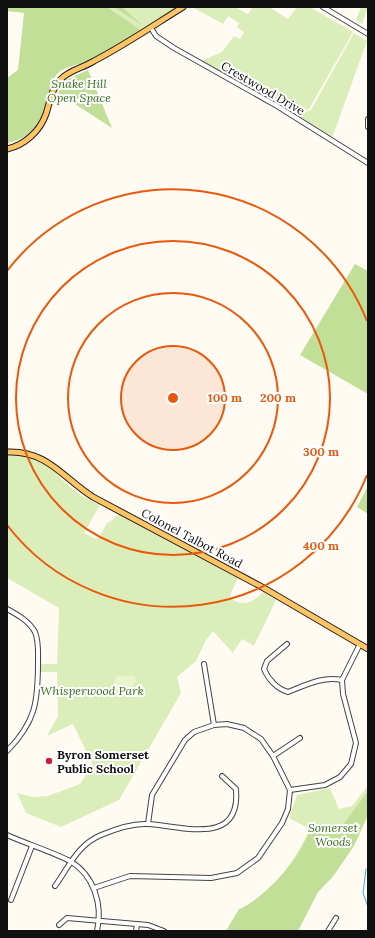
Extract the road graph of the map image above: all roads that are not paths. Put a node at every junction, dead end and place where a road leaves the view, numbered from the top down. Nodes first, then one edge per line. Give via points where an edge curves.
1 (183, 7) edge
2 (323, 7) edge
3 (151, 28) junction
4 (368, 34) edge
5 (368, 119) edge
6 (368, 127) edge
7 (7, 149) edge
8 (368, 163) edge
9 (7, 452) edge
10 (7, 609) edge
11 (287, 644) dead end
12 (360, 644) junction
13 (368, 649) edge
14 (204, 664) dead end
15 (342, 680) junction
16 (214, 725) junction
17 (300, 738) dead end
18 (7, 751) edge
19 (273, 756) junction
20 (222, 776) dead end
21 (290, 790) junction
22 (148, 824) junction
23 (7, 835) edge
24 (32, 846) junction
25 (71, 862) junction
26 (55, 886) dead end
27 (94, 888) junction
28 (11, 900) dead end
29 (336, 918) dead end
30 (99, 920) junction
31 (137, 924) junction
32 (59, 925) dead end
33 (97, 931) edge
34 (136, 931) edge
35 (164, 931) edge
36 (328, 931) edge

1 - 3 main road
2 - 4 street
3 - 7 main road via 94,62 63,76 54,88 38,130 23,143
3 - 8 street, Crestwood Drive via 156,36 174,48 277,106
5 - 6 street
9 - 12 main road, Colonel Talbot Road via 27,453 51,464 79,489 262,587
10 - 18 street via 19,615 35,632 38,643 38,694 30,721
11 - 15 street via 264,668 267,676 279,689 288,692 318,680
12 - 13 main road, Colonel Talbot Road
12 - 15 street
14 - 16 street
15 - 21 street via 343,694 356,743 351,764 340,777 325,785
16 - 19 street via 227,724 244,728 261,739
16 - 22 street via 194,732 185,740 152,796
17 - 19 street
19 - 21 street
20 - 22 street via 236,789 237,797 235,810 225,823 208,830
21 - 27 street via 288,809 282,823 258,858 236,873 211,878 130,876
22 - 25 street via 125,827 101,835 76,853
23 - 24 street
24 - 25 street
24 - 28 street
25 - 26 street
25 - 27 street
27 - 30 street via 98,900
29 - 36 street
30 - 31 street
30 - 32 street via 68,918
30 - 33 street
31 - 34 street
31 - 35 street

